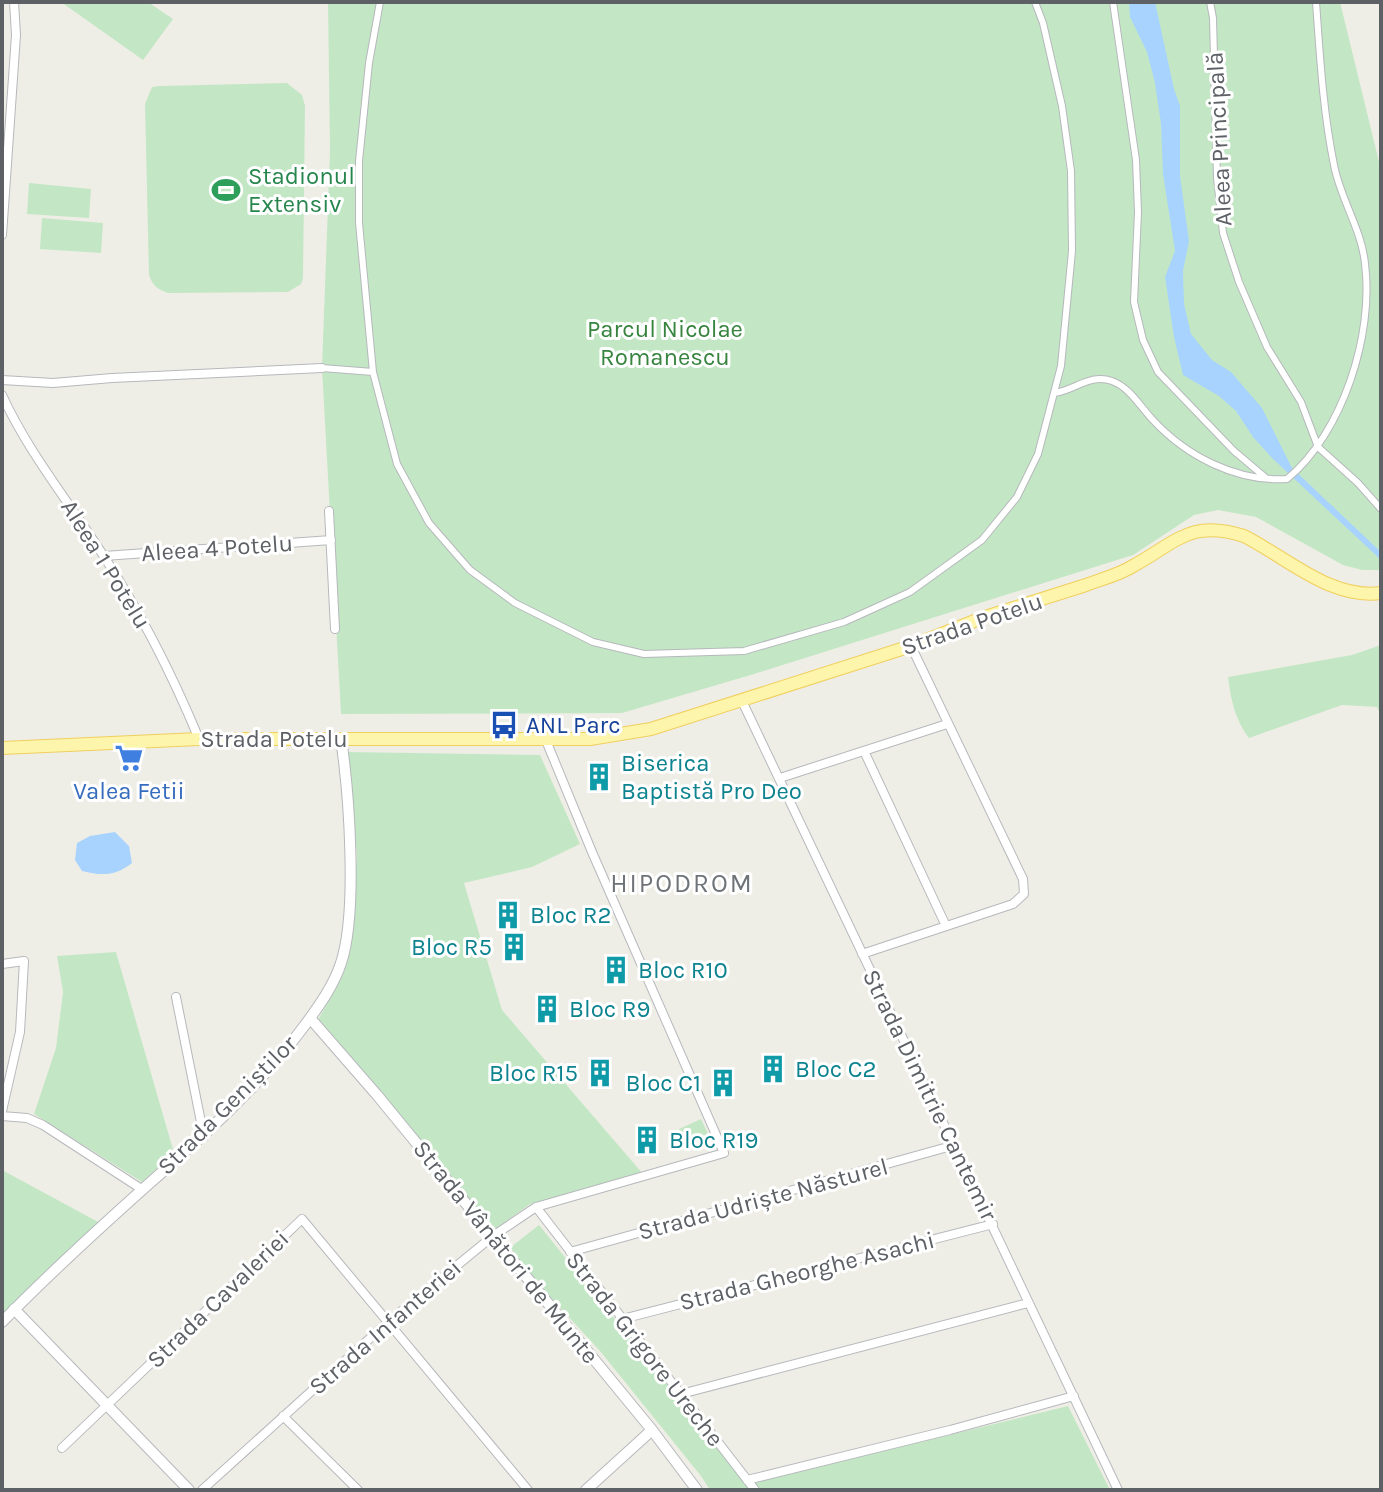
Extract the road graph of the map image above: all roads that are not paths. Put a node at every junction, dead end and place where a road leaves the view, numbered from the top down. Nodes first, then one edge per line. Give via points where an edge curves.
1 (14, 2) edge
2 (380, 2) edge
3 (1035, 2) edge
4 (1113, 2) edge
5 (1210, 2) edge
6 (1316, 2) edge
7 (2, 235) edge
8 (322, 368) joint
9 (373, 372) junction
10 (2, 380) edge
11 (1054, 393) junction
12 (2, 395) edge
13 (1318, 447) junction
14 (1269, 480) junction
15 (1381, 509) edge
16 (329, 511) dead end
17 (331, 540) junction
18 (104, 556) junction
19 (1381, 593) edge
20 (335, 629) dead end
21 (911, 646) junction
22 (742, 701) junction
23 (947, 724) junction
24 (545, 738) junction
25 (199, 739) junction
26 (341, 739) junction
27 (2, 748) edge
28 (864, 751) junction
29 (780, 778) junction
30 (946, 926) junction
31 (862, 954) junction
32 (2, 964) edge
33 (176, 997) dead end
34 (310, 1018) junction
35 (2, 1113) edge
36 (204, 1137) junction
37 (955, 1145) junction
38 (143, 1190) junction
39 (536, 1207) junction
40 (993, 1224) junction
41 (493, 1236) junction
42 (570, 1252) junction
43 (1028, 1303) junction
44 (14, 1309) junction
45 (622, 1319) junction
46 (2, 1322) edge
47 (388, 1322) junction
48 (681, 1394) junction
49 (1074, 1396) junction
50 (107, 1405) junction
51 (283, 1416) junction
52 (652, 1430) junction
53 (62, 1448) dead end
54 (747, 1480) junction
55 (189, 1490) edge
56 (202, 1490) edge
57 (358, 1490) edge
58 (528, 1490) edge
59 (586, 1490) edge
60 (697, 1490) edge
61 (755, 1490) edge
62 (1118, 1490) edge

1 - 7 street
2 - 9 street via 359,161 359,223
3 - 11 street via 1062,106 1071,171 1072,251
4 - 14 street via 1136,160 1134,302 1143,340 1158,372
5 - 13 street, Aleea Principală via 1223,233 1267,347 1301,402
6 - 13 street via 1334,168 1365,261 1366,293 1365,325 1354,369
8 - 9 street
8 - 10 street via 53,383
9 - 11 street via 397,464 429,523 470,570 515,603 593,642 644,654 744,651 844,622 910,592 982,540 1017,497 1038,454
11 - 14 street via 1068,392 1082,382 1111,381 1186,449 1247,477
12 - 18 street, Aleea 1 Potelu
13 - 14 street via 1287,479
13 - 15 street
16 - 17 street
17 - 18 street, Aleea 4 Potelu
17 - 20 street
18 - 25 street, Aleea 1 Potelu via 145,623
19 - 21 main road, Strada Potelu via 1355,594 1335,587 1229,531 1194,531 1129,569
21 - 22 main road, Strada Potelu
21 - 23 street
22 - 24 main road, Strada Potelu via 628,735
22 - 29 street, Strada Dimitrie Cantemir
23 - 28 street
23 - 30 street via 1025,886 1013,904
24 - 26 main road, Strada Potelu
24 - 39 street, Strada Infanteriei via 724,1153
25 - 26 main road, Strada Potelu
25 - 27 main road, Strada Potelu
26 - 34 street, Strada Geniștilor via 348,924 342,962
28 - 29 street
28 - 30 street
29 - 31 street, Strada Dimitrie Cantemir
30 - 31 street
31 - 37 street, Strada Dimitrie Cantemir
32 - 35 street via 24,961 20,1032
33 - 36 street
34 - 36 street, Strada Geniștilor
34 - 41 street, Strada Vânători de Munte
35 - 38 street via 43,1125
36 - 38 street, Strada Geniștilor
37 - 40 street, Strada Dimitrie Cantemir
37 - 42 street, Strada Udriște Năsturel
38 - 44 street, Strada Geniștilor
39 - 41 street, Strada Infanteriei
39 - 42 street, Strada Grigore Ureche
40 - 43 street, Strada Dimitrie Cantemir
40 - 45 street, Strada Gheorghe Asachi
41 - 47 street, Strada Infanteriei
41 - 52 street, Strada Vânători de Munte
42 - 45 street, Strada Grigore Ureche
43 - 48 street
43 - 49 street, Strada Dimitrie Cantemir
44 - 46 street, Strada Geniștilor
44 - 50 street
45 - 48 street, Strada Grigore Ureche
47 - 50 street, Strada Cavaleriei via 302,1219
47 - 51 street, Strada Infanteriei
47 - 58 street
48 - 54 street, Strada Grigore Ureche
49 - 54 street
49 - 62 street, Strada Dimitrie Cantemir
50 - 53 street
50 - 55 street
51 - 56 street, Strada Infanteriei
51 - 57 street
52 - 59 street
52 - 60 street, Strada Vânători de Munte
54 - 61 street, Strada Grigore Ureche

